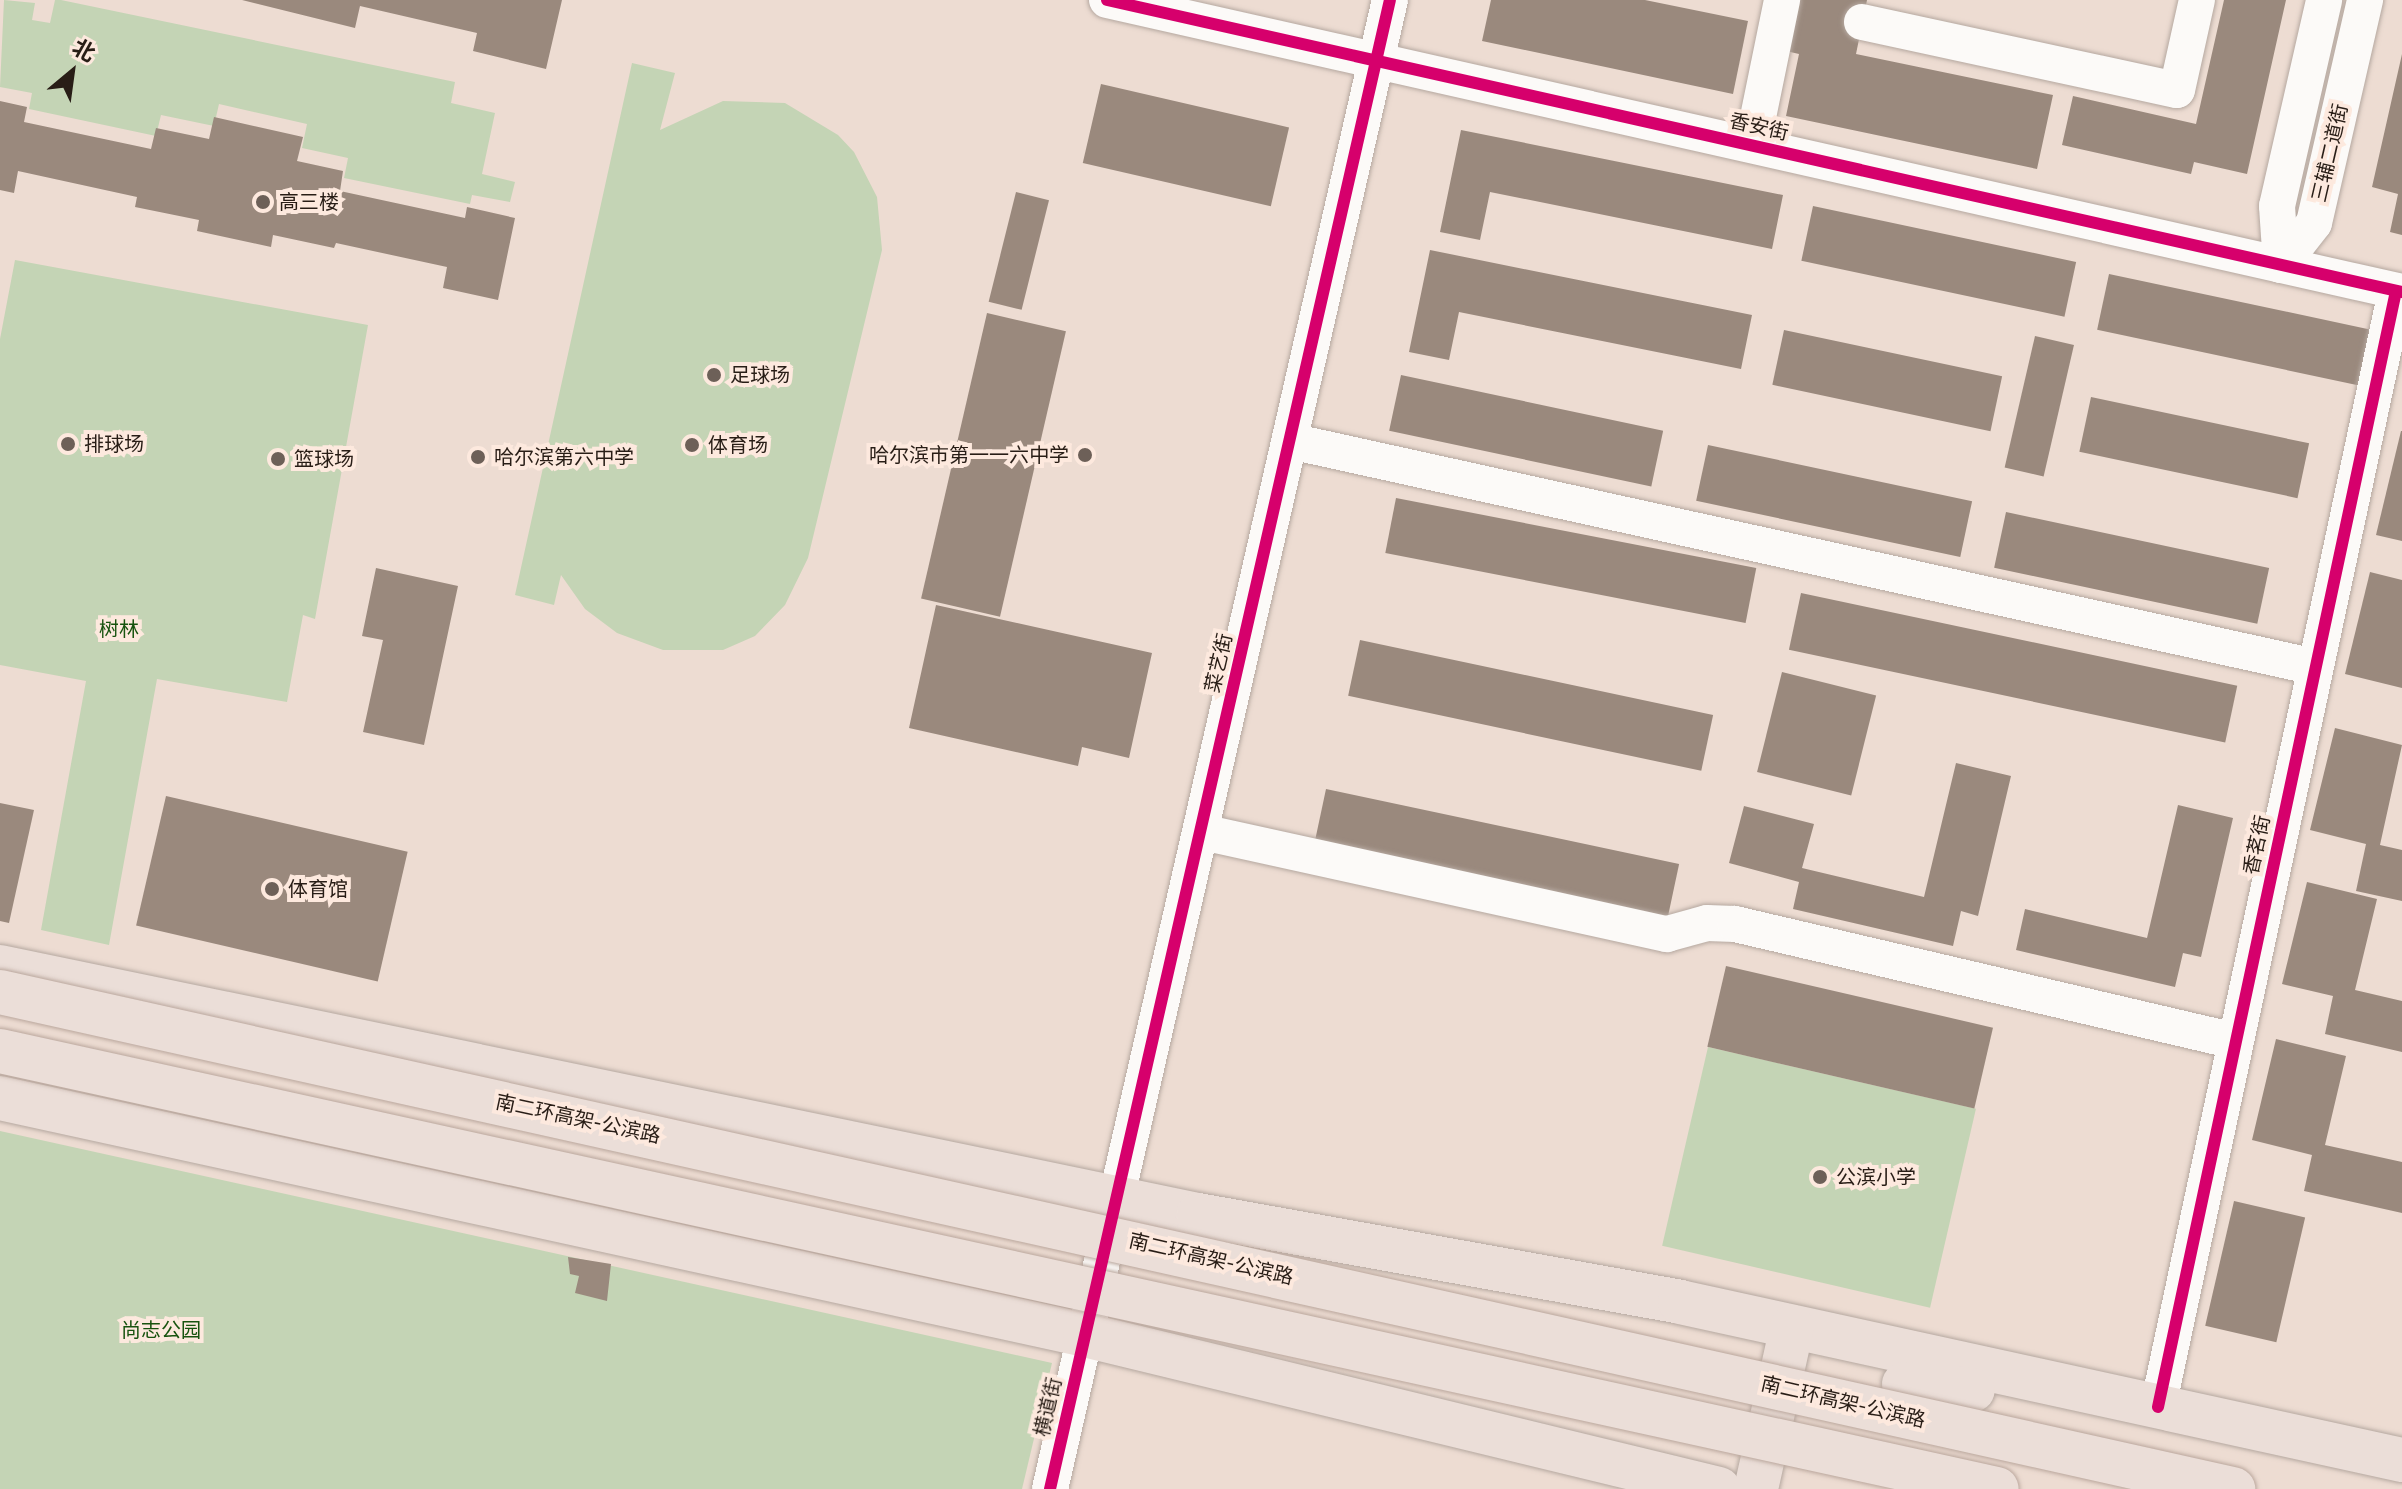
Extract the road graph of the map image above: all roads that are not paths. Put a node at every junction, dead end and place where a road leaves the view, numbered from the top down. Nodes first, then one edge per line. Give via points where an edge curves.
1 (1107, 0) edge
2 (1390, 0) edge
3 (2197, 0) edge
4 (2324, 0) edge
5 (2365, 0) edge
6 (1771, 2) edge
7 (1862, 22) dead end
8 (1376, 61) junction
9 (1756, 127) dead end
10 (2281, 265) junction
11 (2399, 292) edge
12 (1290, 441) junction
13 (2315, 667) junction
14 (1202, 832) junction
15 (0, 967) edge
16 (0, 992) edge
17 (2235, 1041) junction
18 (0, 1051) edge
19 (0, 1098) edge
20 (1119, 1199) junction
21 (1178, 1312) junction
22 (1792, 1327) junction
23 (1085, 1335) junction
24 (1669, 1363) junction
25 (2158, 1407) junction
26 (2402, 1460) edge
27 (1649, 1473) junction
28 (1050, 1489) edge
29 (1719, 1489) edge
30 (1756, 1489) edge
31 (1997, 1489) edge
32 (2233, 1489) edge

1 - 8 street, 香安街
2 - 8 street, 菜艺街
3 - 7 street via 2177,90
4 - 10 street, 三辅二道街 via 2277,206
5 - 10 street, 三辅二道街 via 2314,223
6 - 9 street
8 - 10 street, 香安街
8 - 12 street, 菜艺街
10 - 11 street, 香安街
11 - 13 street, 香茗街
12 - 13 street
12 - 14 street, 菜艺街
13 - 17 street, 香茗街
14 - 17 street via 1667,934 1707,923 1735,924
14 - 20 street, 菜艺街
15 - 20 highway
16 - 24 highway, 南二环高架-公滨路, bridge
17 - 25 street, 香茗街
18 - 21 highway, bridge
19 - 23 highway
20 - 22 highway
20 - 23 street, 菜艺街
21 - 27 highway, bridge
21 - 31 highway, bridge
22 - 25 highway
22 - 30 highway
23 - 27 highway
23 - 28 street, 横道街
24 - 25 highway, bridge
24 - 32 highway, 南二环高架-公滨路, bridge
25 - 26 highway
27 - 29 highway

